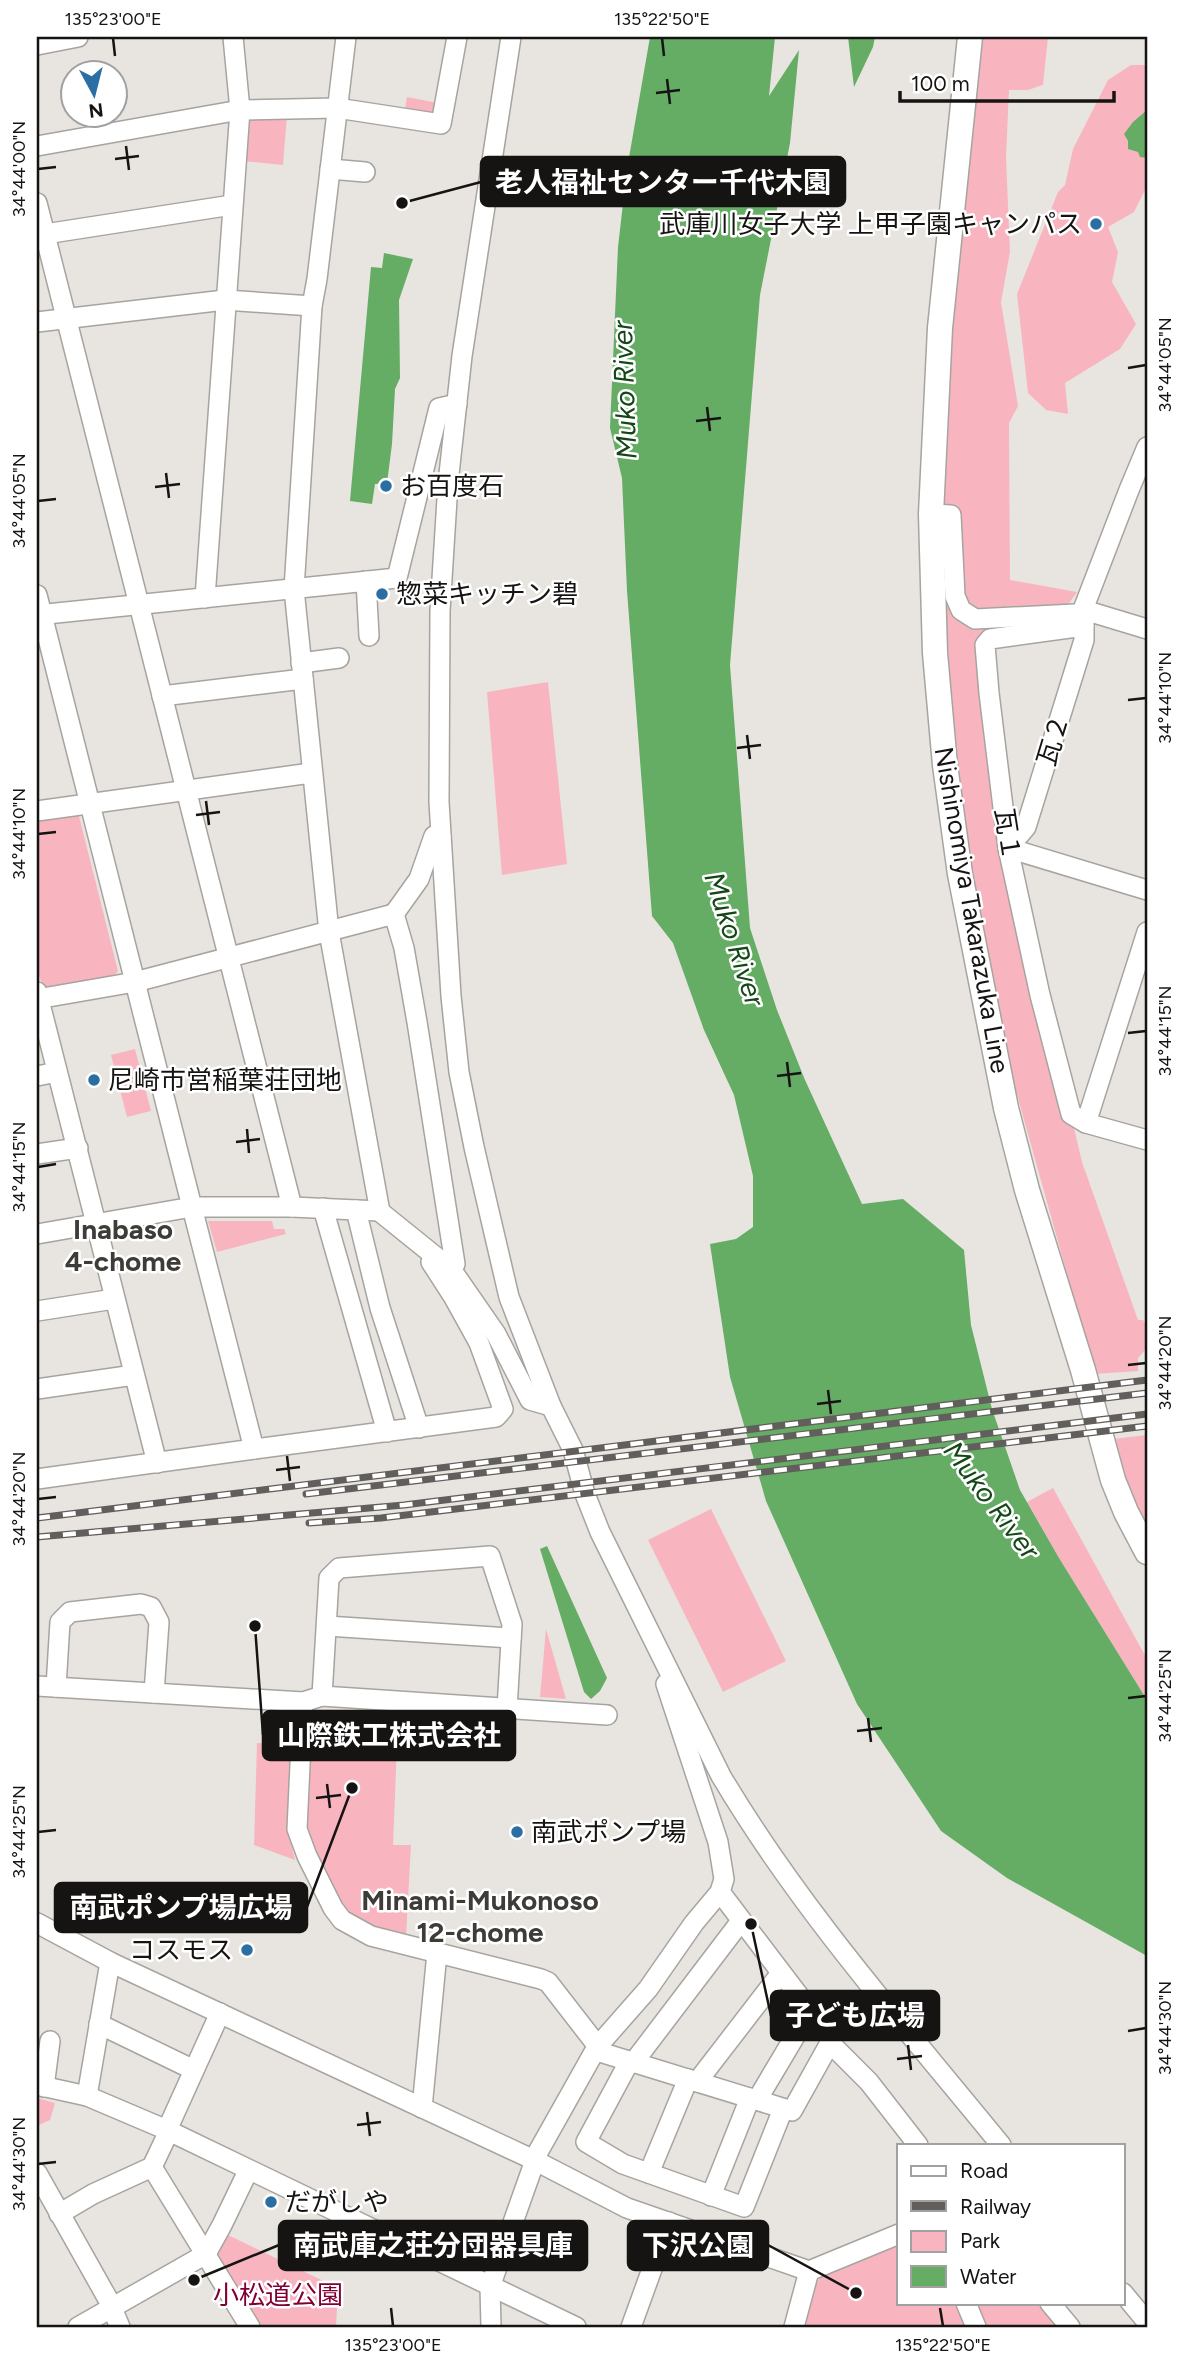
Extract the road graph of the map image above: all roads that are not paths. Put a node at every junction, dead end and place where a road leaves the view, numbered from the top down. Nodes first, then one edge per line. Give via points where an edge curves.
1 (78, 37) edge
2 (233, 37) edge
3 (346, 37) edge
4 (457, 37) edge
5 (510, 37) edge
6 (970, 37) edge
7 (37, 45) edge
8 (337, 108) junction
9 (240, 110) junction
10 (37, 146) edge
11 (330, 169) junction
12 (365, 172) dead end
13 (37, 202) edge
14 (232, 205) junction
15 (45, 234) junction
16 (225, 300) junction
17 (312, 306) junction
18 (66, 318) junction
19 (37, 322) edge
20 (457, 404) junction
21 (1147, 447) edge
22 (1138, 493) edge
23 (931, 514) junction
24 (366, 581) junction
25 (294, 589) junction
26 (205, 598) junction
27 (139, 605) junction
28 (38, 608) edge
29 (1083, 620) junction
30 (1147, 629) edge
31 (369, 636) dead end
32 (339, 658) dead end
33 (302, 671) junction
34 (162, 696) junction
35 (311, 773) junction
36 (186, 790) junction
37 (90, 804) junction
38 (37, 811) edge
39 (441, 836) junction
40 (1009, 848) junction
41 (1147, 890) edge
42 (394, 914) junction
43 (329, 932) junction
44 (1147, 932) edge
45 (228, 957) junction
46 (135, 982) junction
47 (37, 996) edge
48 (57, 1072) junction
49 (37, 1076) edge
50 (1086, 1123) junction
51 (1147, 1140) edge
52 (78, 1148) junction
53 (37, 1154) edge
54 (192, 1207) junction
55 (292, 1207) junction
56 (323, 1208) junction
57 (356, 1210) junction
58 (380, 1212) junction
59 (96, 1224) junction
60 (37, 1234) edge
61 (420, 1244) junction
62 (451, 1269) junction
63 (114, 1299) junction
64 (37, 1311) edge
65 (134, 1375) junction
66 (37, 1389) edge
67 (551, 1406) junction
68 (419, 1427) junction
69 (387, 1432) junction
70 (254, 1449) junction
71 (157, 1463) junction
72 (37, 1479) edge
73 (1147, 1552) edge
74 (327, 1626) junction
75 (650, 1631) junction
76 (511, 1639) junction
77 (47, 1686) edge
78 (154, 1693) junction
79 (322, 1696) junction
80 (303, 1702) junction
81 (507, 1709) junction
82 (607, 1715) dead end
83 (720, 1892) junction
84 (741, 1921) junction
85 (37, 1923) edge
86 (437, 1953) junction
87 (110, 1962) junction
88 (780, 1973) junction
89 (810, 2011) junction
90 (220, 2013) junction
91 (99, 2024) junction
92 (831, 2040) junction
93 (50, 2041) dead end
94 (597, 2047) junction
95 (631, 2063) junction
96 (194, 2070) junction
97 (692, 2080) junction
98 (41, 2086) edge
99 (87, 2096) junction
100 (753, 2099) junction
101 (422, 2108) junction
102 (783, 2109) junction
103 (168, 2131) junction
104 (917, 2144) edge
105 (1000, 2144) edge
106 (534, 2160) junction
107 (152, 2167) junction
108 (248, 2171) junction
109 (37, 2172) edge
110 (649, 2173) junction
111 (712, 2196) junction
112 (42, 2197) edge
113 (59, 2214) junction
114 (670, 2222) junction
115 (897, 2235) edge
116 (206, 2253) junction
117 (809, 2271) junction
118 (490, 2287) junction
119 (1124, 2293) edge
120 (966, 2304) edge
121 (1051, 2304) edge
122 (116, 2318) edge
123 (1147, 2322) edge
124 (557, 2323) edge
125 (78, 2327) edge
126 (250, 2327) edge
127 (491, 2327) edge
128 (576, 2327) edge
129 (631, 2327) edge
130 (794, 2327) edge
131 (976, 2327) edge
132 (1070, 2327) edge

1 - 7 street
2 - 9 street
3 - 8 street
4 - 8 street via 441,124
5 - 20 street
6 - 23 main road, Nishinomiya Takarazuka Line via 940,328
8 - 9 street
8 - 11 street
9 - 10 street
9 - 14 street
11 - 12 street
11 - 17 street
13 - 15 street
14 - 15 street
14 - 16 street
15 - 18 street
16 - 17 street
16 - 18 street
16 - 26 street
17 - 25 street
18 - 19 street
18 - 27 street
20 - 24 street via 439,408 397,578
20 - 39 street via 440,611
21 - 22 street, 瓦２
22 - 29 street, 瓦２
23 - 29 street via 951,515 955,596 961,610 975,619
23 - 73 main road, Nishinomiya Takarazuka Line via 935,653 945,765 960,874 1006,1108 1113,1480
24 - 25 street
24 - 31 street
25 - 26 street
25 - 33 street
26 - 27 street
27 - 28 street
27 - 34 street
28 - 37 street
29 - 30 street via 1094,613
29 - 40 street, 瓦２ via 1084,640 1027,827
29 - 40 street, 瓦１ via 990,639 985,645
32 - 33 street
33 - 34 street
33 - 35 street
34 - 36 street
35 - 36 street
35 - 43 street
36 - 37 street
36 - 45 street
37 - 38 street
37 - 46 street
39 - 42 street via 435,836 430,844 419,879
39 - 67 street via 459,1072 509,1297
40 - 41 street
40 - 50 street, 瓦１ via 1071,1114
42 - 43 street
42 - 62 street via 417,1022 455,1264
43 - 45 street
43 - 58 street
44 - 50 street
45 - 46 street
45 - 55 street
46 - 47 street
46 - 54 street
47 - 48 street
48 - 49 street
48 - 52 street
50 - 51 street
52 - 53 street
52 - 59 street
54 - 55 street
54 - 59 street
54 - 70 street
55 - 56 street
56 - 57 street
56 - 69 street
57 - 58 street
57 - 68 street via 380,1308
58 - 61 street
59 - 60 street
59 - 63 street
61 - 62 street
61 - 68 street via 479,1343 503,1409 496,1417
62 - 67 street via 496,1334 530,1399
63 - 64 street
63 - 65 street
65 - 66 street
65 - 71 street
67 - 75 street via 573,1450 600,1532
68 - 69 street
69 - 70 street
70 - 71 street
71 - 72 street
74 - 76 street
74 - 76 street via 329,1578 339,1568 490,1556 512,1624
74 - 79 street
75 - 83 street via 718,1842 724,1879
75 - 105 street via 737,1802 841,1949
76 - 81 street
77 - 78 street
77 - 78 street via 60,1622 70,1612 141,1604 151,1607 159,1622
78 - 80 street
79 - 80 street
79 - 81 street
80 - 86 street via 297,1829 323,1890 342,1920 357,1930
81 - 82 street
83 - 84 street
83 - 94 street via 648,1989
84 - 88 street
84 - 95 street
85 - 87 street
86 - 94 street via 548,1982
86 - 101 street
87 - 90 street
87 - 91 street
88 - 89 street
88 - 97 street
89 - 92 street
89 - 100 street
90 - 96 street
90 - 101 street
91 - 96 street
91 - 99 street
92 - 102 street via 792,2111
92 - 104 street
93 - 98 street
94 - 95 street
94 - 106 street
95 - 97 street
95 - 110 street via 586,2142
96 - 103 street
97 - 100 street
97 - 110 street
98 - 99 street
99 - 103 street
100 - 102 street
100 - 111 street
101 - 106 street
102 - 111 street via 744,2207
103 - 107 street
103 - 108 street
106 - 114 street via 626,2208
106 - 118 street
107 - 113 street
107 - 116 street
108 - 116 street
108 - 118 street
109 - 112 street
110 - 111 street
112 - 113 street
113 - 122 street
114 - 117 street
114 - 129 street
115 - 117 street
116 - 122 street
116 - 126 street
117 - 130 street
118 - 124 street
118 - 127 street
119 - 123 street
120 - 131 street
121 - 132 street
122 - 125 street
124 - 128 street

